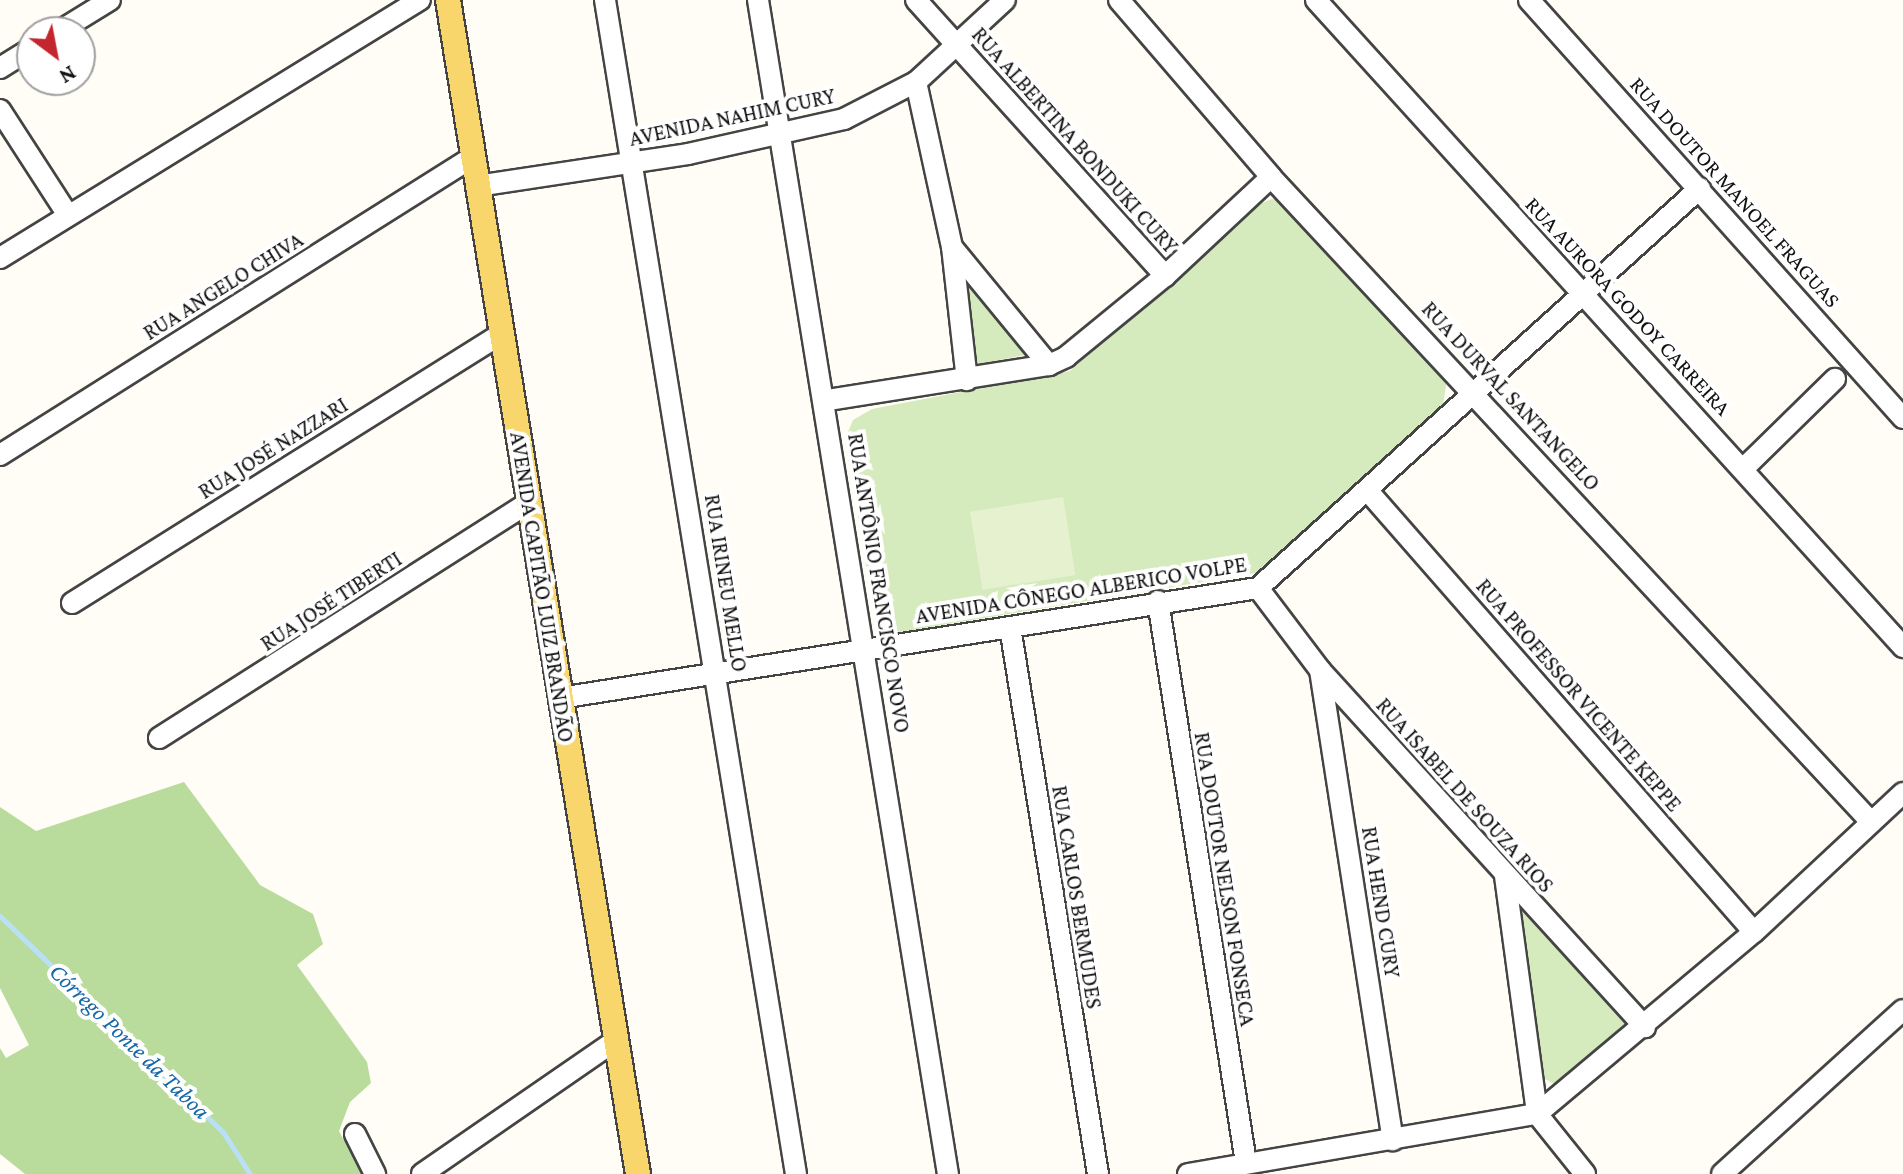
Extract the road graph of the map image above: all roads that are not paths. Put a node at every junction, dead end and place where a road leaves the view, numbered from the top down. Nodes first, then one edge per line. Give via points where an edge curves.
1 (110, 0) edge
2 (420, 0) edge
3 (448, 0) edge
4 (605, 0) edge
5 (758, 0) edge
6 (916, 0) edge
7 (1005, 0) edge
8 (1119, 0) edge
9 (1316, 0) edge
10 (1529, 0) edge
11 (84, 16) edge
12 (956, 44) junction
13 (916, 82) junction
14 (0, 110) edge
15 (780, 136) junction
16 (471, 158) junction
17 (632, 162) junction
18 (1271, 177) junction
19 (477, 186) junction
20 (1700, 188) junction
21 (68, 215) junction
22 (952, 247) junction
23 (0, 258) edge
24 (1165, 276) junction
25 (1584, 295) junction
26 (501, 334) junction
27 (1049, 365) junction
28 (1835, 379) dead end
29 (967, 380) junction
30 (1476, 392) junction
31 (828, 400) junction
32 (1903, 418) edge
33 (0, 455) edge
34 (1745, 467) junction
35 (1367, 490) junction
36 (528, 503) junction
37 (1258, 588) junction
38 (1158, 601) junction
39 (72, 603) dead end
40 (1010, 627) junction
41 (1903, 647) edge
42 (865, 648) junction
43 (716, 669) junction
44 (1320, 670) junction
45 (560, 698) junction
46 (159, 738) dead end
47 (1903, 793) edge
48 (1871, 822) junction
49 (1505, 876) junction
50 (1754, 932) junction
51 (1903, 1010) edge
52 (1645, 1027) junction
53 (615, 1041) junction
54 (1537, 1114) junction
55 (355, 1134) dead end
56 (1393, 1140) junction
57 (1246, 1163) junction
58 (375, 1174) edge
59 (422, 1174) edge
60 (638, 1174) edge
61 (796, 1174) edge
62 (948, 1174) edge
63 (1098, 1174) edge
64 (1188, 1174) edge
65 (1585, 1174) edge
66 (1722, 1174) edge

1 - 11 street
2 - 21 street
3 - 16 main road, AVENIDA CAPITÃO LUIZ BRANDÃO
4 - 17 street, RUA IRINEU MELLO
5 - 15 street, RUA ANTÔNIO FRANCISCO NOVO
6 - 12 street, RUA ALBERTINA BONDUKI CURY
7 - 12 street, AVENIDA NAHIM CURY
8 - 18 street, RUA DURVAL SANTANGELO
9 - 25 street, RUA AURORA GODOY CARREIRA
10 - 20 street, RUA DOUTOR MANOEL FRAGUAS
12 - 13 street, AVENIDA NAHIM CURY
12 - 24 street, RUA ALBERTINA BONDUKI CURY
13 - 15 street, AVENIDA NAHIM CURY via 844,119
13 - 22 street
14 - 21 street
15 - 17 street, AVENIDA NAHIM CURY
15 - 31 street, RUA ANTÔNIO FRANCISCO NOVO
16 - 19 main road, AVENIDA CAPITÃO LUIZ BRANDÃO
16 - 33 street, RUA ANGELO CHIVA
17 - 19 street, AVENIDA NAHIM CURY
17 - 43 street, RUA IRINEU MELLO
18 - 24 street
18 - 30 street, RUA DURVAL SANTANGELO
19 - 26 main road, AVENIDA CAPITÃO LUIZ BRANDÃO
20 - 25 street, AVENIDA CÔNEGO ALBERICO VOLPE
20 - 32 street, RUA DOUTOR MANOEL FRAGUAS
21 - 23 street
22 - 27 street
22 - 29 street
24 - 27 street
25 - 30 street, AVENIDA CÔNEGO ALBERICO VOLPE
25 - 34 street, RUA AURORA GODOY CARREIRA
26 - 36 main road, AVENIDA CAPITÃO LUIZ BRANDÃO
26 - 39 street, RUA JOSÉ NAZZARI
27 - 29 street
28 - 34 street
29 - 31 street
30 - 35 street, AVENIDA CÔNEGO ALBERICO VOLPE
30 - 48 street, RUA DURVAL SANTANGELO
31 - 42 street, RUA ANTÔNIO FRANCISCO NOVO
34 - 41 street, RUA AURORA GODOY CARREIRA
35 - 37 street, AVENIDA CÔNEGO ALBERICO VOLPE
35 - 50 street, RUA PROFESSOR VICENTE KEPPE
36 - 45 main road, AVENIDA CAPITÃO LUIZ BRANDÃO
36 - 46 street, RUA JOSÉ TIBERTI
37 - 38 street, AVENIDA CÔNEGO ALBERICO VOLPE
37 - 44 street, RUA ISABEL DE SOUZA RIOS
38 - 40 street, AVENIDA CÔNEGO ALBERICO VOLPE
38 - 57 street, RUA DOUTOR NELSON FONSECA
40 - 42 street, AVENIDA CÔNEGO ALBERICO VOLPE
40 - 63 street, RUA CARLOS BERMUDES
42 - 43 street, AVENIDA CÔNEGO ALBERICO VOLPE
42 - 62 street, RUA ANTÔNIO FRANCISCO NOVO
43 - 45 street, AVENIDA CÔNEGO ALBERICO VOLPE
43 - 61 street, RUA IRINEU MELLO
44 - 49 street, RUA ISABEL DE SOUZA RIOS
44 - 56 street, RUA HEND CURY
45 - 53 main road, AVENIDA CAPITÃO LUIZ BRANDÃO
47 - 48 street
48 - 50 street
49 - 52 street, RUA ISABEL DE SOUZA RIOS
49 - 54 street
50 - 52 street
51 - 66 street
52 - 54 street
53 - 59 street
53 - 60 main road, AVENIDA CAPITÃO LUIZ BRANDÃO
54 - 56 street
54 - 65 street
55 - 58 street
56 - 57 street
57 - 64 street

